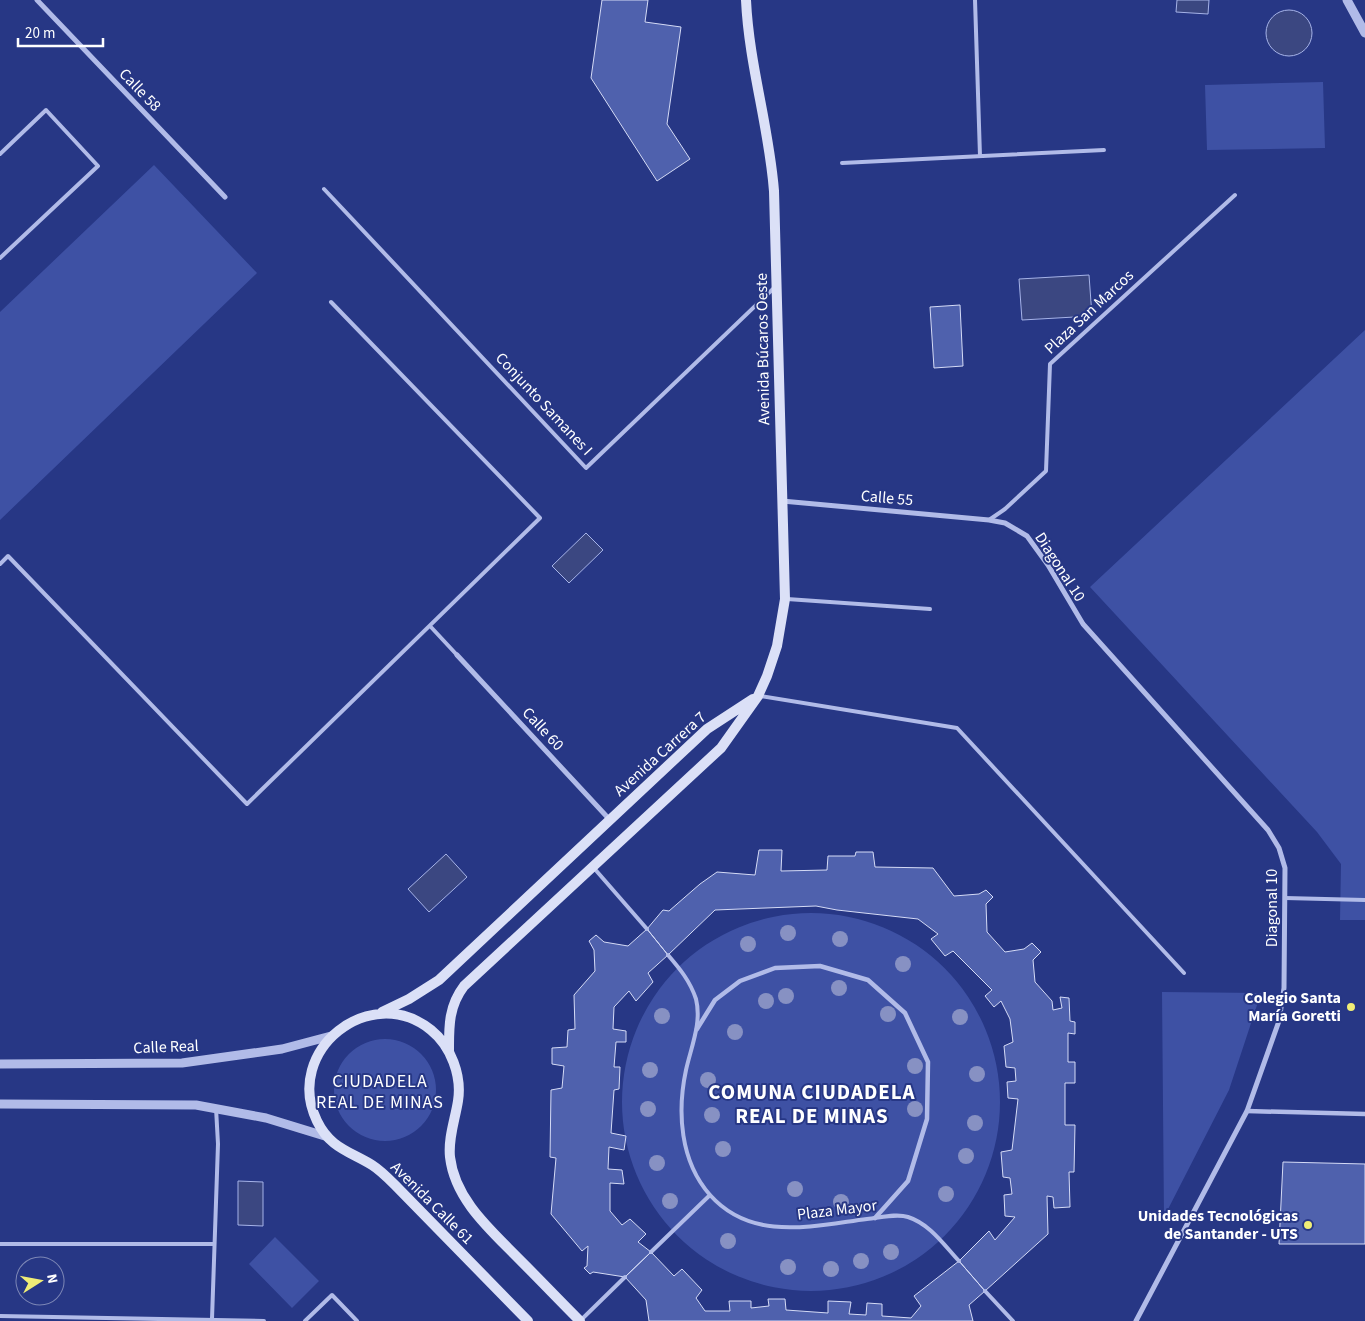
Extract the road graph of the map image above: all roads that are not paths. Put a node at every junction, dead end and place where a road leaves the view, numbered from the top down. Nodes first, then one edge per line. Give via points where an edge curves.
1 (38, 0) edge
2 (746, 0) edge
3 (974, 0) edge
4 (1346, 0) edge
5 (1365, 33) edge
6 (1104, 150) dead end
7 (0, 154) edge
8 (980, 156) junction
9 (842, 163) dead end
10 (324, 189) dead end
11 (1235, 194) dead end
12 (225, 197) dead end
13 (0, 258) edge
14 (777, 286) junction
15 (331, 302) dead end
16 (782, 501) junction
17 (989, 520) junction
18 (0, 564) edge
19 (785, 599) junction
20 (930, 608) dead end
21 (430, 626) junction
22 (457, 655) joint
23 (758, 696) junction
24 (610, 820) junction
25 (593, 867) junction
26 (1285, 898) junction
27 (1365, 900) edge
28 (647, 929) dead end
29 (668, 955) dead end
30 (1184, 973) dead end
31 (377, 1014) junction
32 (697, 1029) junction
33 (331, 1036) junction
34 (449, 1052) junction
35 (0, 1064) edge
36 (0, 1104) edge
37 (216, 1108) junction
38 (1247, 1111) junction
39 (1365, 1114) edge
40 (328, 1137) junction
41 (710, 1195) junction
42 (875, 1218) junction
43 (0, 1244) edge
44 (213, 1244) junction
45 (651, 1252) dead end
46 (959, 1261) dead end
47 (625, 1277) dead end
48 (985, 1290) dead end
49 (0, 1316) edge
50 (212, 1319) junction
51 (264, 1321) edge
52 (305, 1321) edge
53 (357, 1321) edge
54 (528, 1321) edge
55 (580, 1321) edge
56 (1013, 1321) edge
57 (1136, 1321) edge

1 - 12 street, Calle 58
2 - 14 main road, Avenida Búcaros Oeste via 751,62 772,168
3 - 8 lane
4 - 5 street
6 - 8 lane
7 - 13 lane via 46,110 98,166
8 - 9 lane
10 - 14 lane, Conjunto Samanes I via 586,468
11 - 17 lane, Plaza San Marcos via 1050,364 1046,471
14 - 16 main road, Avenida Búcaros Oeste
15 - 21 lane via 540,518
16 - 17 street, Calle 55
16 - 19 main road, Avenida Búcaros Oeste
17 - 26 street, Diagonal 10 via 1005,523 1026,536 1038,549 1082,624 1268,830 1284,859
18 - 21 lane via 8,556 247,804
19 - 20 lane
19 - 23 main road, Avenida Búcaros Oeste via 775,655
21 - 22 lane
22 - 24 street, Calle 60
23 - 24 main road, Avenida Carrera 7 via 707,729
23 - 25 main road, Avenida Carrera 7 via 721,748
23 - 30 lane via 956,728
24 - 31 main road, Avenida Carrera 7 via 440,980 409,1000
25 - 28 lane
25 - 34 main road, Avenida Carrera 7 via 456,996 451,1010
26 - 27 lane
26 - 38 street, Diagonal 10 via 1282,1004 1271,1046
29 - 32 lane, Plaza Mayor via 686,976 696,1001
31 - 33 main road, Avenida Calle 61 via 362,1017
31 - 34 main road, Avenida Calle 61 via 392,1014 419,1022 431,1030
32 - 41 lane, Plaza Mayor via 681,1103 683,1136 691,1165
32 - 42 street via 715,1000 740,982 774,968 820,966 868,980 905,1013 928,1062 927,1119 908,1181
33 - 35 street, Calle Real via 282,1049 182,1063
33 - 40 main road, Avenida Calle 61 via 315,1061 310,1081 317,1121
34 - 55 main road, Avenida Calle 61 via 459,1089 450,1157 460,1189 477,1216
36 - 37 street via 175,1104
37 - 40 street via 266,1118
37 - 44 lane via 218,1144
38 - 39 street
38 - 57 street, Diagonal 10
40 - 54 main road, Avenida Calle 61 via 337,1147 373,1166 390,1180
41 - 42 lane, Plaza Mayor via 737,1217 765,1227 793,1229
41 - 45 lane
42 - 46 lane, Plaza Mayor via 907,1217 927,1227
43 - 44 lane
44 - 50 lane
47 - 55 lane
48 - 56 lane
49 - 50 lane
50 - 51 lane
52 - 53 lane via 332,1295

